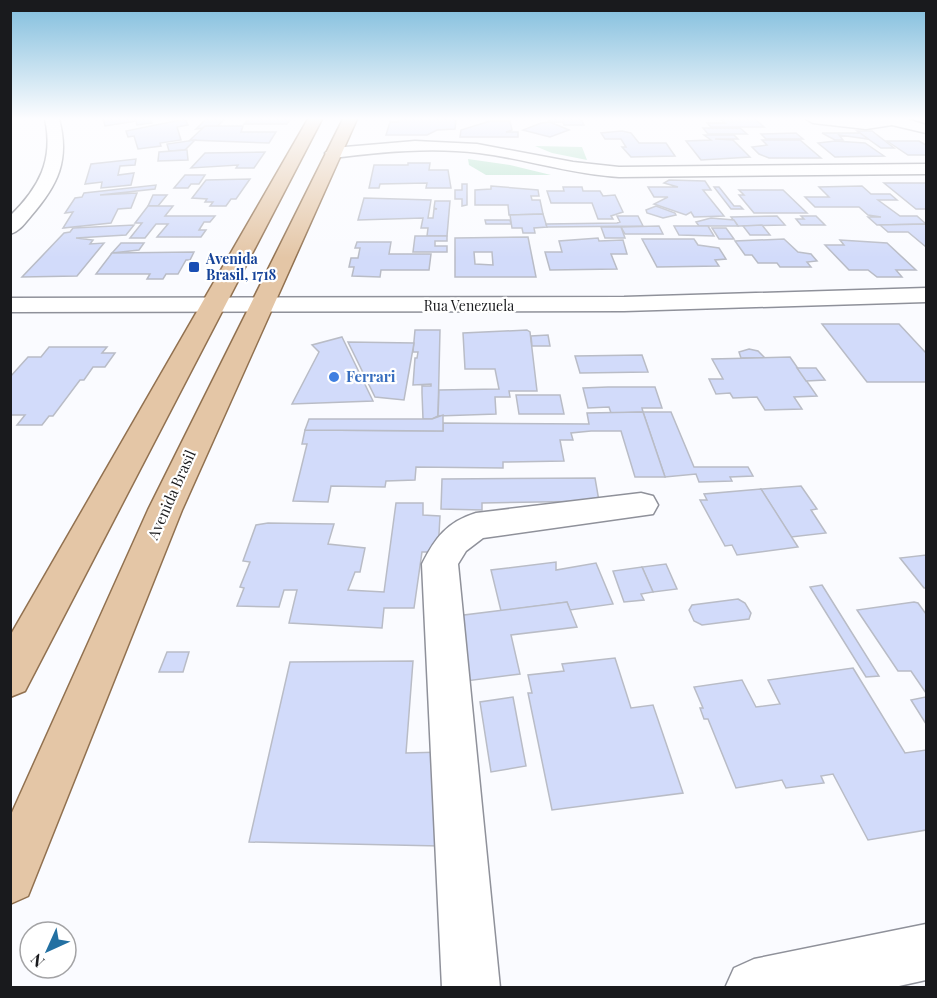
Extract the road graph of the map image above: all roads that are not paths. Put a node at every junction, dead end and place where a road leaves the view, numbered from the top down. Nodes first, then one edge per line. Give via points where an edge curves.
1 (54, 166) edge
2 (289, 166) edge
3 (327, 166) edge
4 (564, 166) edge
5 (927, 169) edge
6 (10, 228) edge
7 (927, 295) edge
8 (10, 305) edge
9 (213, 306) junction
10 (260, 307) junction
11 (641, 505) dead end
12 (10, 677) edge
13 (10, 878) edge
14 (927, 952) edge
15 (471, 987) edge
16 (754, 987) edge

1 - 6 street via 49,181 31,207
2 - 9 main road
3 - 10 main road, Avenida Brasil
4 - 5 street via 591,171
7 - 10 street, Rua Venezuela via 624,304
8 - 9 street, Rua Venezuela
9 - 10 street, Rua Venezuela
9 - 12 main road
10 - 13 main road, Avenida Brasil via 165,510
11 - 15 street via 477,526 459,534 448,545 440,564
14 - 16 street

